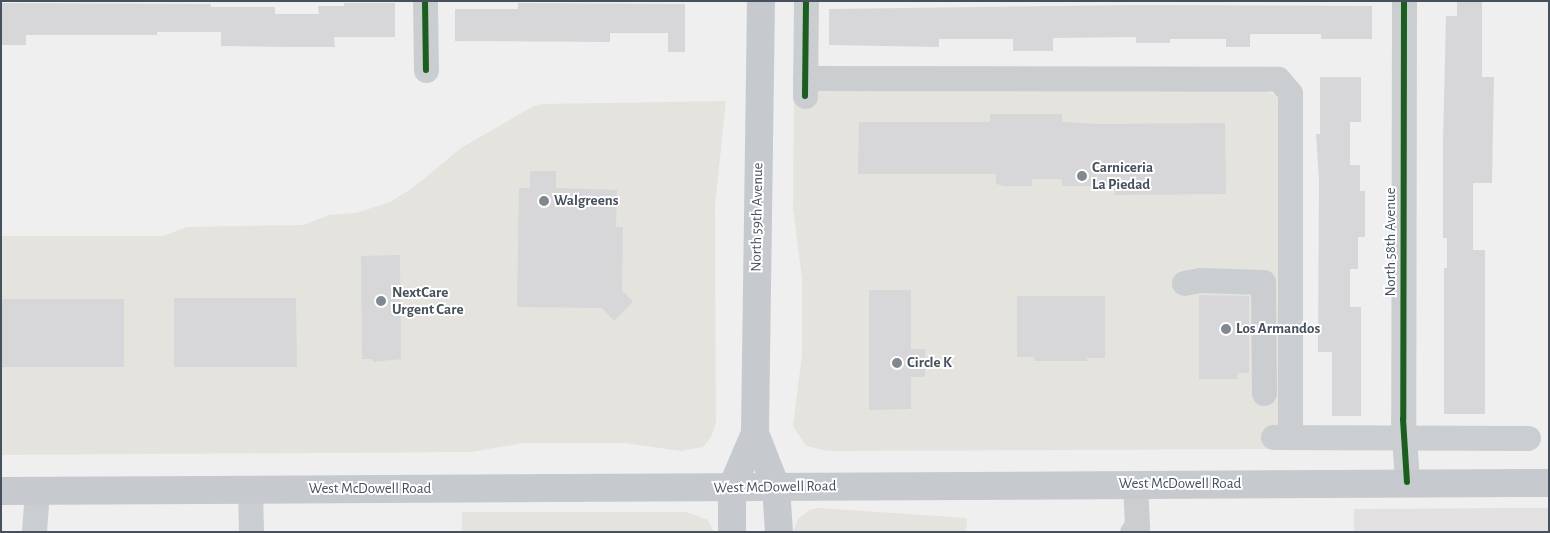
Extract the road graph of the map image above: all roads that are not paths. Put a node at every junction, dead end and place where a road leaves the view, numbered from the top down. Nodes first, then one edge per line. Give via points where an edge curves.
1 (425, 1) edge
2 (760, 1) edge
3 (806, 1) edge
4 (1404, 1) edge
5 (426, 70) dead end
6 (1184, 283) dead end
7 (1264, 393) dead end
8 (754, 433) junction
9 (1404, 437) junction
10 (1528, 438) dead end
11 (1407, 482) junction
12 (1549, 483) edge
13 (1135, 484) junction
14 (776, 487) junction
15 (732, 488) junction
16 (37, 490) junction
17 (250, 490) junction
18 (1, 491) edge
19 (37, 530) edge
20 (1137, 530) edge
21 (251, 532) edge
22 (732, 532) edge
23 (779, 532) edge

1 - 5 street
2 - 8 main road, North 59th Avenue
3 - 9 street via 805,87 1278,79 1290,92 1281,437
4 - 9 street, North 58th Avenue
6 - 7 street via 1200,280 1263,282
8 - 14 main road, North 59th Avenue
8 - 15 main road, North 59th Avenue
9 - 10 street
9 - 11 street, North 58th Avenue
11 - 12 main road, West McDowell Road
11 - 13 main road, West McDowell Road
13 - 14 main road, West McDowell Road
13 - 20 street
14 - 15 main road, West McDowell Road
14 - 23 main road, North 59th Avenue
15 - 17 main road, West McDowell Road
15 - 22 main road, North 59th Avenue
16 - 17 main road, West McDowell Road
16 - 18 main road, West McDowell Road
16 - 19 street
17 - 21 street

